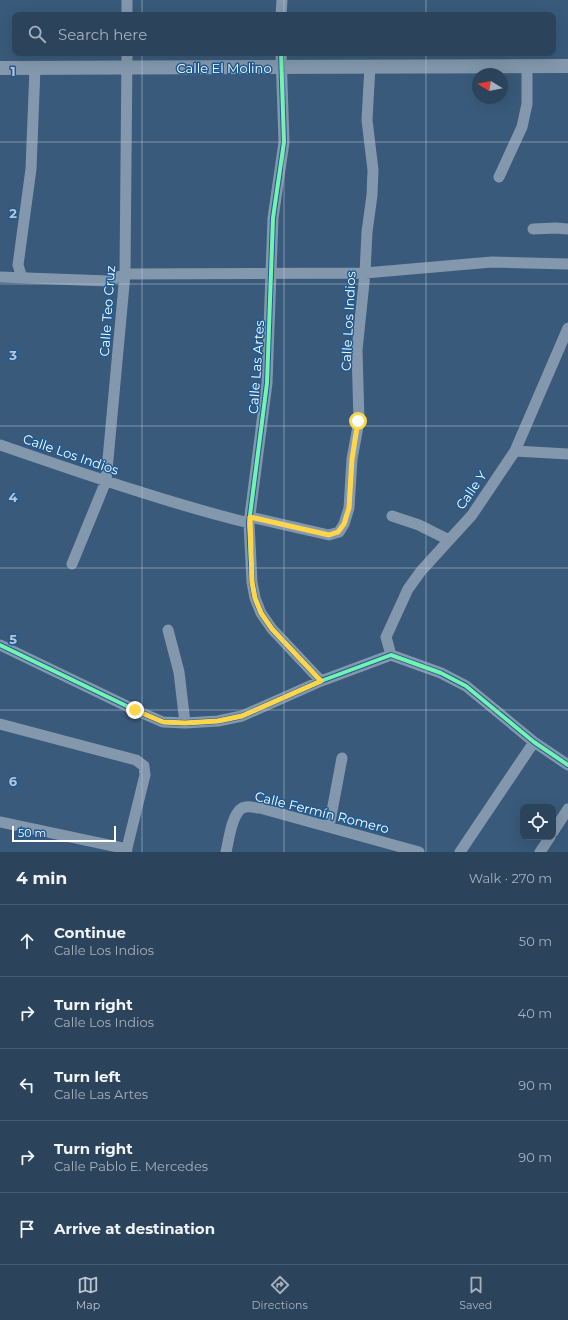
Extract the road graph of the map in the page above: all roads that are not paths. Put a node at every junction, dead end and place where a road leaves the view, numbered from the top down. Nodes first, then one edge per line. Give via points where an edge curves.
1 (127, 0) edge
2 (282, 0) edge
3 (127, 12) edge
4 (282, 12) edge
5 (127, 56) edge
6 (281, 56) edge
7 (370, 66) junction
8 (568, 66) edge
9 (527, 67) junction
10 (0, 68) edge
11 (35, 68) junction
12 (127, 68) junction
13 (282, 68) junction
14 (498, 177) dead end
15 (533, 229) dead end
16 (568, 229) edge
17 (568, 264) edge
18 (365, 273) junction
19 (125, 274) junction
20 (270, 274) junction
21 (0, 277) edge
22 (22, 278) junction
23 (568, 328) edge
24 (0, 445) edge
25 (515, 451) junction
26 (568, 454) edge
27 (106, 481) junction
28 (392, 516) dead end
29 (249, 520) junction
30 (449, 540) junction
31 (72, 564) dead end
32 (168, 630) dead end
33 (0, 645) edge
34 (391, 655) junction
35 (321, 681) junction
36 (185, 723) junction
37 (0, 724) edge
38 (534, 742) junction
39 (342, 758) dead end
40 (568, 765) edge
41 (568, 809) edge
42 (0, 822) edge
43 (329, 827) junction
44 (556, 827) edge
45 (548, 840) edge
46 (126, 851) edge
47 (226, 852) edge
48 (419, 852) edge
49 (460, 852) edge
50 (540, 852) edge

1 - 3 street
2 - 4 street
5 - 12 street, Calle Teo Cruz
6 - 13 street, Calle Las Artes
7 - 9 street, Calle El Molino
7 - 13 street, Calle El Molino
7 - 18 street, Calle Los Indios via 367,120 373,170
8 - 9 street, Calle El Molino
9 - 14 street via 526,104 522,127
10 - 11 street, Calle El Molino
11 - 12 street, Calle El Molino
11 - 22 street via 31,169 18,265
12 - 13 street, Calle El Molino
12 - 19 street, Calle Teo Cruz
13 - 20 street, Calle Las Artes via 284,142 273,218
15 - 16 street
17 - 18 street via 492,262
18 - 20 street
18 - 29 street, Calle Los Indios via 357,350 358,421 352,459 349,508 344,524 338,532 329,535
19 - 20 street
19 - 22 street via 108,281
19 - 27 street, Calle Teo Cruz
20 - 29 street, Calle Las Artes via 267,384
21 - 22 street
23 - 25 street, Calle Y
24 - 27 street, Calle Los Indios
25 - 26 street
25 - 30 street, Calle Y via 472,515
27 - 29 street, Calle Los Indios via 218,515
27 - 31 street, Calle Teo Cruz
28 - 30 street via 419,525
29 - 35 street, Calle Las Artes via 252,582 261,613 272,629
30 - 34 street, Calle Y via 421,571 399,608 386,637
32 - 36 street via 179,672
33 - 36 street via 163,722
34 - 35 street
34 - 38 street via 442,673 466,686
35 - 36 street via 242,716 218,721
37 - 46 street via 136,760 144,766 145,775
38 - 40 street
38 - 49 street
39 - 43 street
41 - 44 street
42 - 46 street
43 - 47 street, Calle Fermín Romero via 260,808 245,807 239,810 233,820
43 - 48 street, Calle Fermín Romero
45 - 50 street

